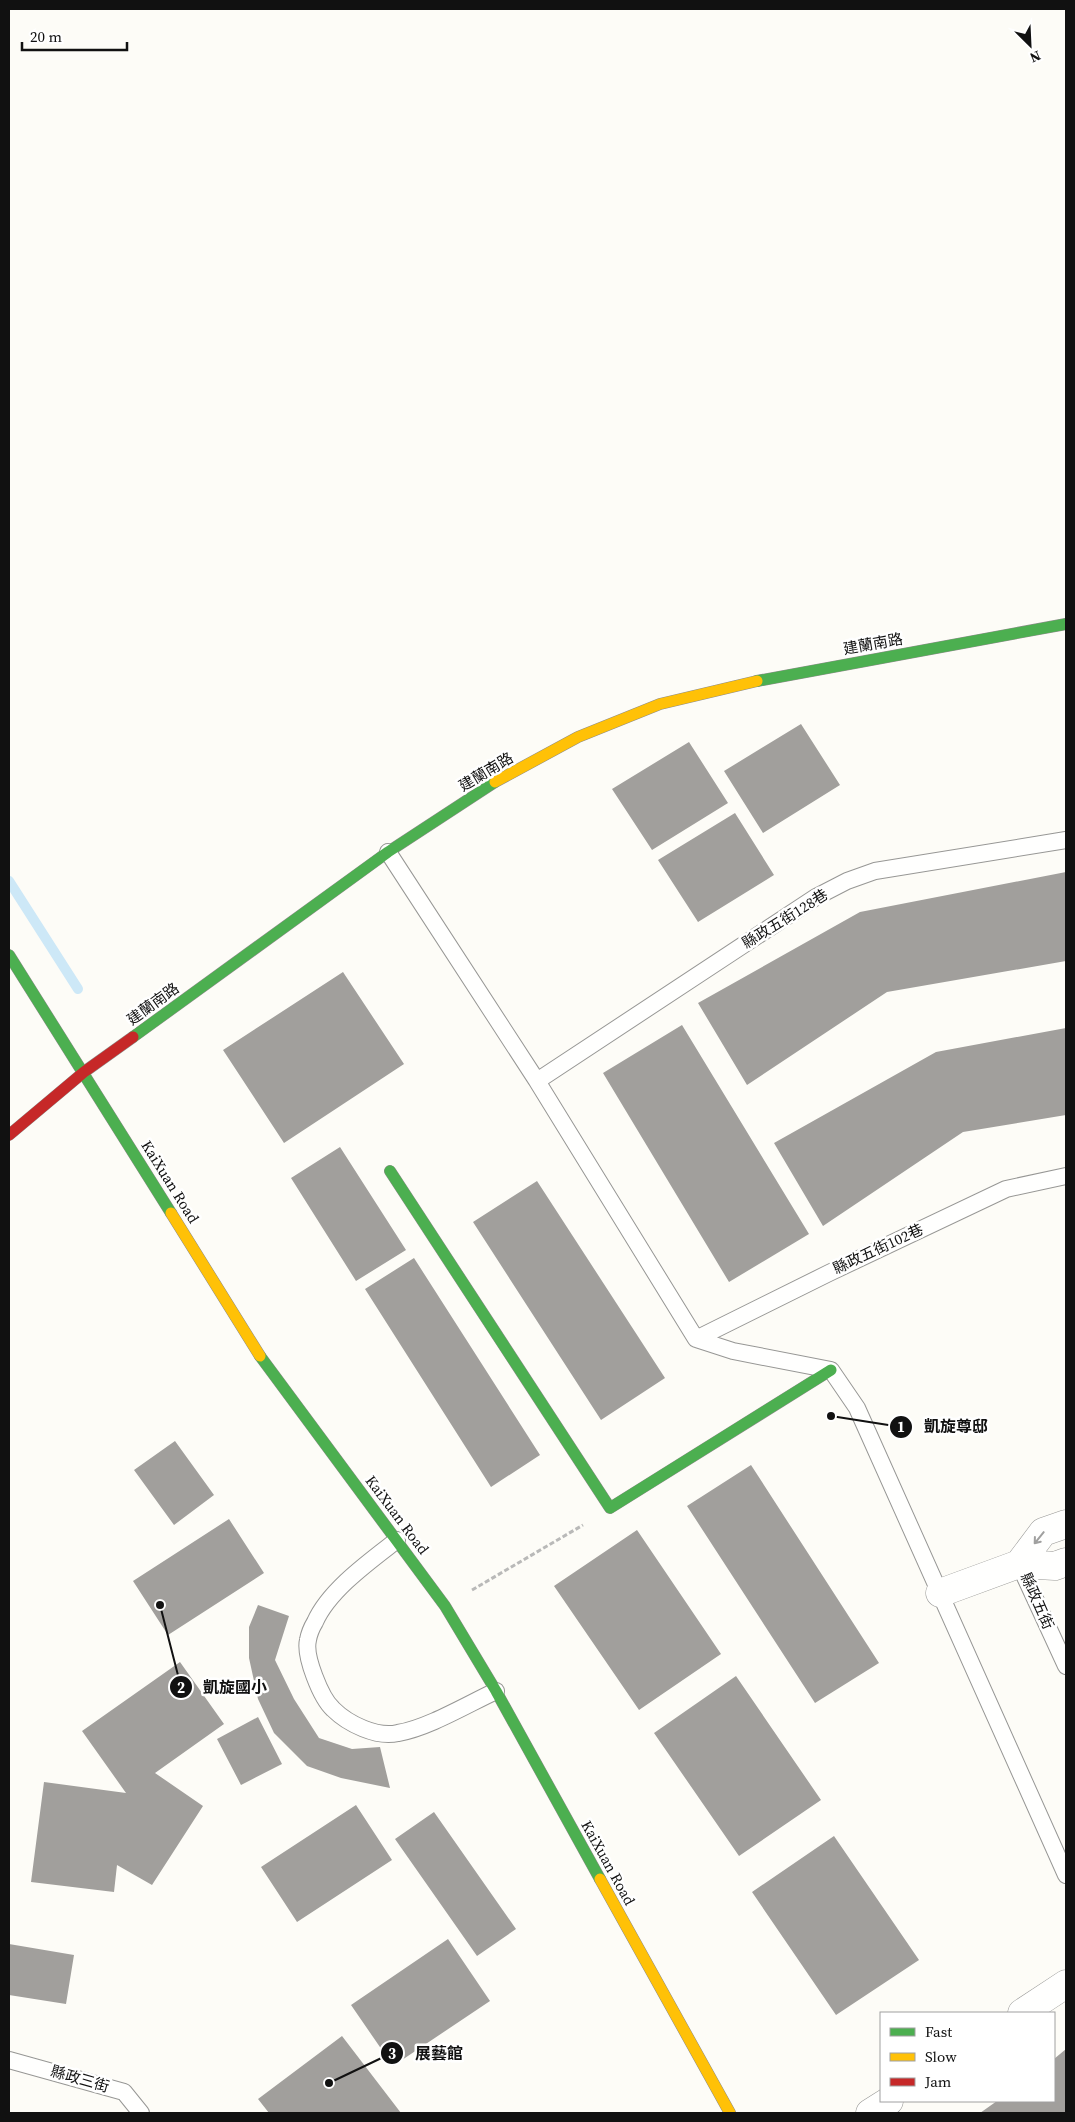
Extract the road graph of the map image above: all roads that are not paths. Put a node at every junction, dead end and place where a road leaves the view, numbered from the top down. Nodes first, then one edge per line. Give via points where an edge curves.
1 (1066, 624) edge
2 (1066, 840) edge
3 (388, 852) junction
4 (9, 955) edge
5 (84, 1072) junction
6 (537, 1081) junction
7 (9, 1135) edge
8 (390, 1171) dead end
9 (1066, 1176) edge
10 (696, 1339) junction
11 (831, 1370) junction
12 (1066, 1524) edge
13 (397, 1540) junction
14 (1066, 1562) edge
15 (1020, 1564) junction
16 (940, 1593) junction
17 (1066, 1666) edge
18 (496, 1691) junction
19 (1066, 1875) edge
20 (1066, 1984) edge
21 (1024, 2012) edge
22 (9, 2060) edge
23 (887, 2102) edge
24 (141, 2113) edge
25 (730, 2113) edge
26 (870, 2113) edge

1 - 3 street, 建蘭南路 via 770,678 660,704 578,737 490,785
2 - 6 lane, 縣政五街128巷 via 875,871 847,881 816,897
3 - 5 street, 建蘭南路
3 - 6 lane
4 - 5 street, KaiXuan Road
5 - 7 street, 建蘭南路
5 - 13 street, KaiXuan Road via 261,1358
6 - 10 lane
8 - 11 street via 610,1508
9 - 10 lane, 縣政五街102巷 via 1006,1189
10 - 11 lane via 733,1352
11 - 16 lane via 857,1408
12 -> 15 street via 1043,1532
13 - 18 street, KaiXuan Road via 445,1606
13 - 18 lane via 357,1570 315,1620 307,1641 310,1665 332,1709 372,1732 398,1734
14 - 15 street via 1055,1566
15 - 16 street
15 - 17 lane, 縣政五街
16 - 19 lane
18 - 25 street, KaiXuan Road
20 - 21 street
22 - 24 lane, 縣政三街 via 124,2092
23 - 26 street

